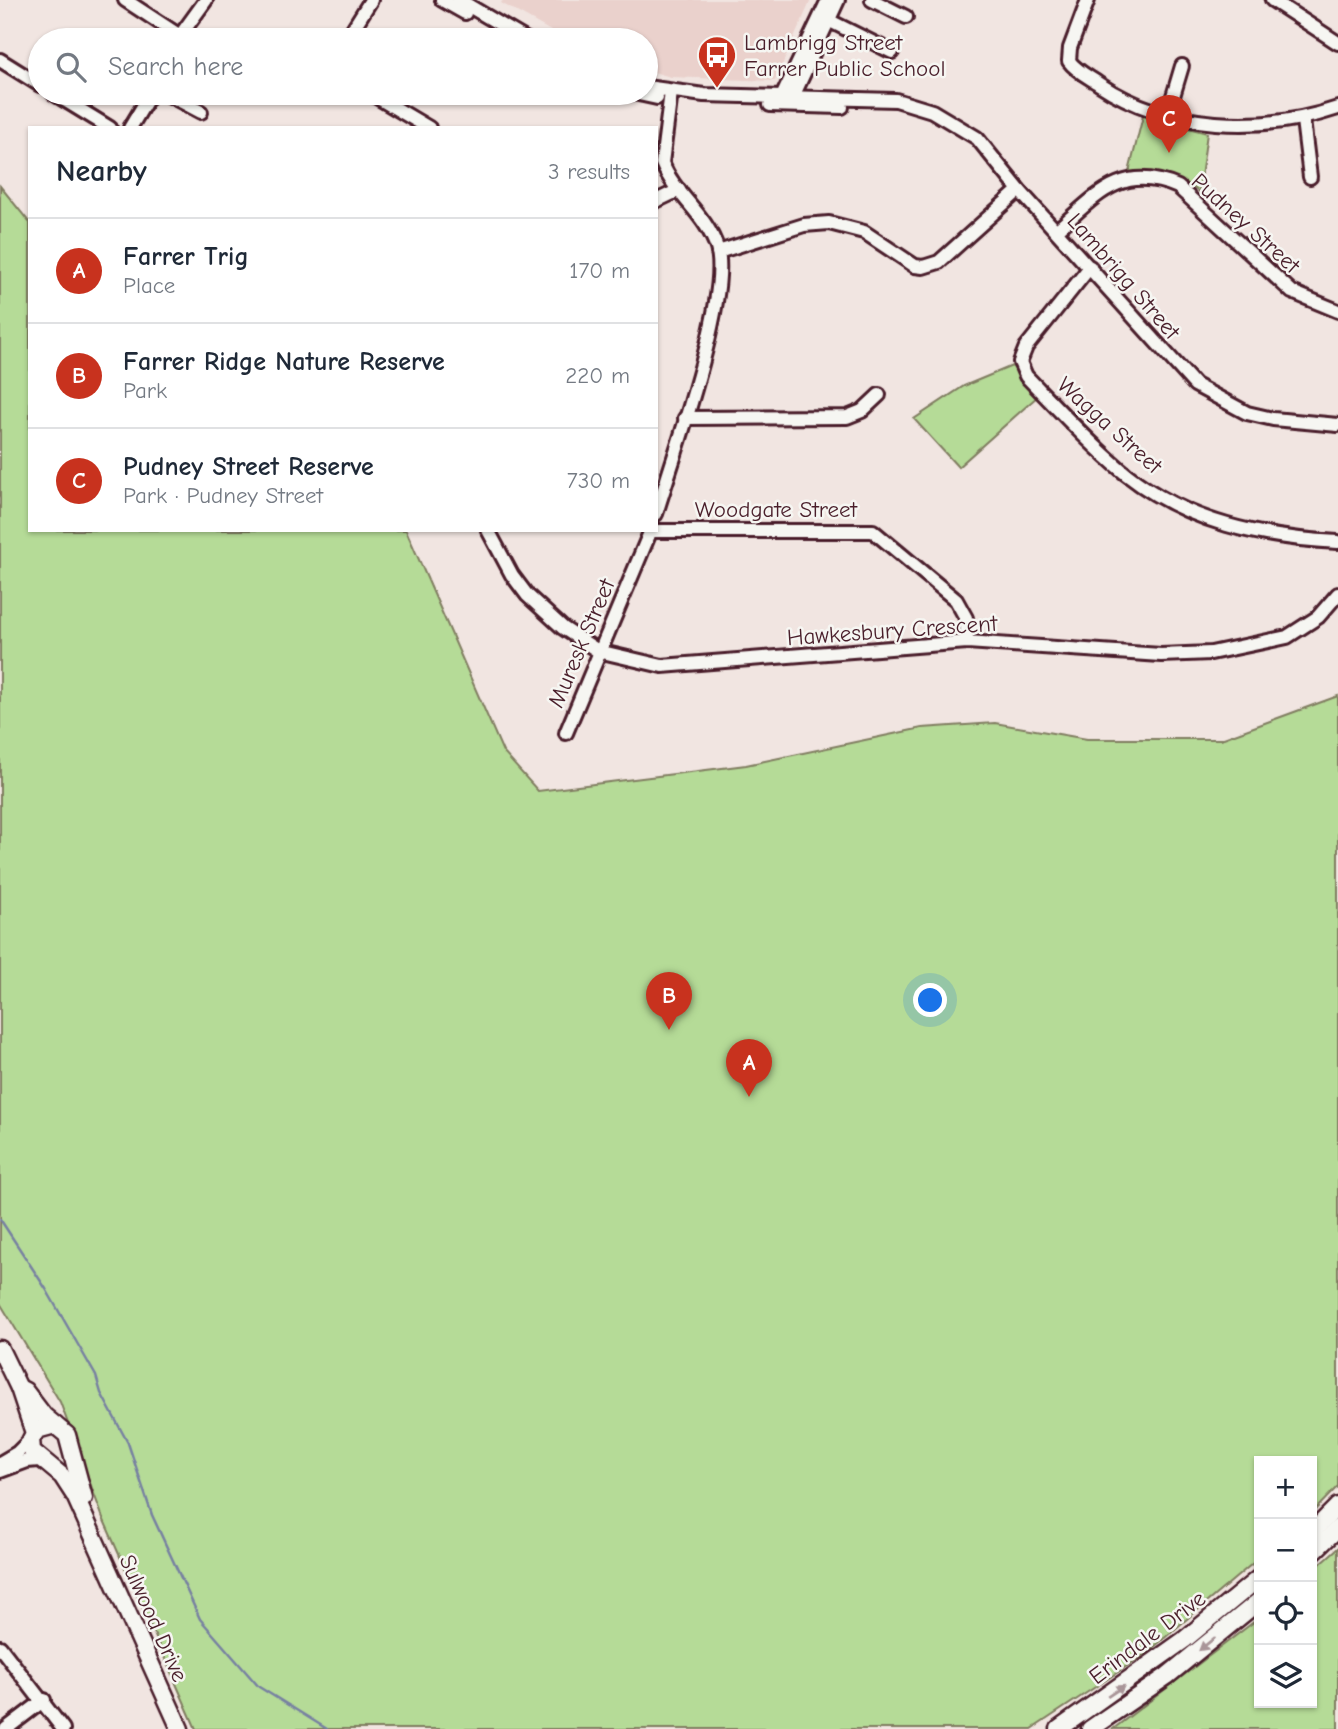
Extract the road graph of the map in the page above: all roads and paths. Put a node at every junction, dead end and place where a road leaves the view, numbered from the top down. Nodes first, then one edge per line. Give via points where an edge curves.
1 (125, 0) edge
2 (206, 0) edge
3 (371, 0) edge
4 (442, 0) edge
5 (459, 0) edge
6 (828, 0) edge
7 (838, 0) edge
8 (872, 0) edge
9 (1088, 0) edge
10 (1272, 0) edge
11 (906, 17) dead end
12 (828, 20) junction
13 (164, 28) edge
14 (185, 28) edge
15 (354, 28) edge
16 (490, 28) edge
17 (507, 28) edge
18 (1338, 43) edge
19 (892, 52) dead end
20 (0, 60) edge
21 (1182, 66) dead end
22 (28, 78) edge
23 (658, 92) edge
24 (658, 95) edge
25 (670, 96) junction
26 (786, 101) junction
27 (73, 105) edge
28 (143, 105) edge
29 (188, 105) edge
30 (390, 105) edge
31 (1338, 108) edge
32 (201, 112) dead end
33 (1168, 113) junction
34 (1303, 120) junction
35 (107, 126) edge
36 (131, 126) edge
37 (426, 126) edge
38 (659, 155) edge
39 (1310, 177) dead end
40 (679, 190) junction
41 (1019, 190) junction
42 (658, 200) edge
43 (1057, 229) junction
44 (719, 252) junction
45 (1090, 267) junction
46 (1338, 311) edge
47 (878, 395) dead end
48 (685, 418) junction
49 (1338, 425) edge
50 (663, 469) edge
51 (658, 501) edge
52 (658, 530) edge
53 (489, 532) edge
54 (650, 532) edge
55 (1338, 542) edge
56 (1338, 594) edge
57 (967, 642) junction
58 (598, 651) junction
59 (566, 733) dead end
60 (0, 1349) edge
61 (19, 1388) junction
62 (55, 1425) junction
63 (32, 1436) junction
64 (69, 1446) junction
65 (43, 1462) junction
66 (0, 1463) edge
67 (0, 1471) edge
68 (1338, 1506) edge
69 (89, 1525) junction
70 (1317, 1527) edge
71 (1338, 1528) edge
72 (1317, 1548) edge
73 (1254, 1582) edge
74 (1254, 1605) edge
75 (0, 1647) edge
76 (44, 1700) junction
77 (6, 1729) edge
78 (63, 1729) edge
79 (180, 1729) edge
80 (1059, 1729) edge
81 (1090, 1729) edge

1 - 13 street
2 - 14 street
3 - 15 street
4 - 16 street
5 - 17 street
6 - 26 street
7 - 12 street
8 - 11 street
9 - 33 street via 1070,48 1071,65 1121,97
10 - 18 street
12 - 19 street
12 - 26 street
20 - 22 street
21 - 33 street
23 - 25 street, Lambrigg Street
24 - 25 street, Lambrigg Street
25 - 26 street, Lambrigg Street
25 - 38 street
26 - 41 street, Lambrigg Street via 896,100 932,111 977,138
27 - 35 street
28 - 36 street
29 - 32 street
30 - 37 street
31 - 34 street
33 - 34 street via 1217,123
34 - 39 street
38 - 40 street
40 - 42 street
40 - 44 street via 709,227
41 - 43 street, Lambrigg Street
41 - 44 street via 939,262 923,267 864,232 829,223 804,225
43 - 45 street, Lambrigg Street
43 - 46 street, Pudney Street via 1114,183 1161,180 1178,187 1292,292
44 - 48 street via 720,289
45 - 49 street, Lambrigg Street via 1195,385 1247,413
45 - 55 street, Wagga Street via 1026,347 1020,362 1026,376 1127,474 1174,504 1220,524 1269,536
47 - 48 street via 862,411 847,416
48 - 50 street
50 - 51 street
52 - 57 street, Woodgate Street via 873,531 963,609
53 - 58 street, Hawkesbury Crescent via 527,595
54 - 58 street, Muresk Street
56 - 57 street, Hawkesbury Crescent via 1318,617 1287,637 1211,653 1161,655
57 - 58 street, Hawkesbury Crescent via 679,667
58 - 59 street, Muresk Street
60 - 61 main road, Sulwood Drive
61 - 62 main road, Sulwood Drive
61 - 63 main road, Sulwood Drive
62 - 63 main road via 45,1425
62 - 64 main road, Sulwood Drive via 64,1431
63 - 65 main road, Sulwood Drive via 32,1451
63 - 66 street
64 - 65 main road via 65,1457
64 - 69 main road, Sulwood Drive
65 - 67 street via 27,1461
65 - 69 main road, Sulwood Drive via 69,1487
68 - 70 main road
69 - 79 main road, Sulwood Drive
71 - 72 main road
80 -> 73 main road, Erindale Drive via 1184,1640
74 -> 81 main road, Erindale Drive
75 - 76 street
76 - 77 street
76 - 78 street

